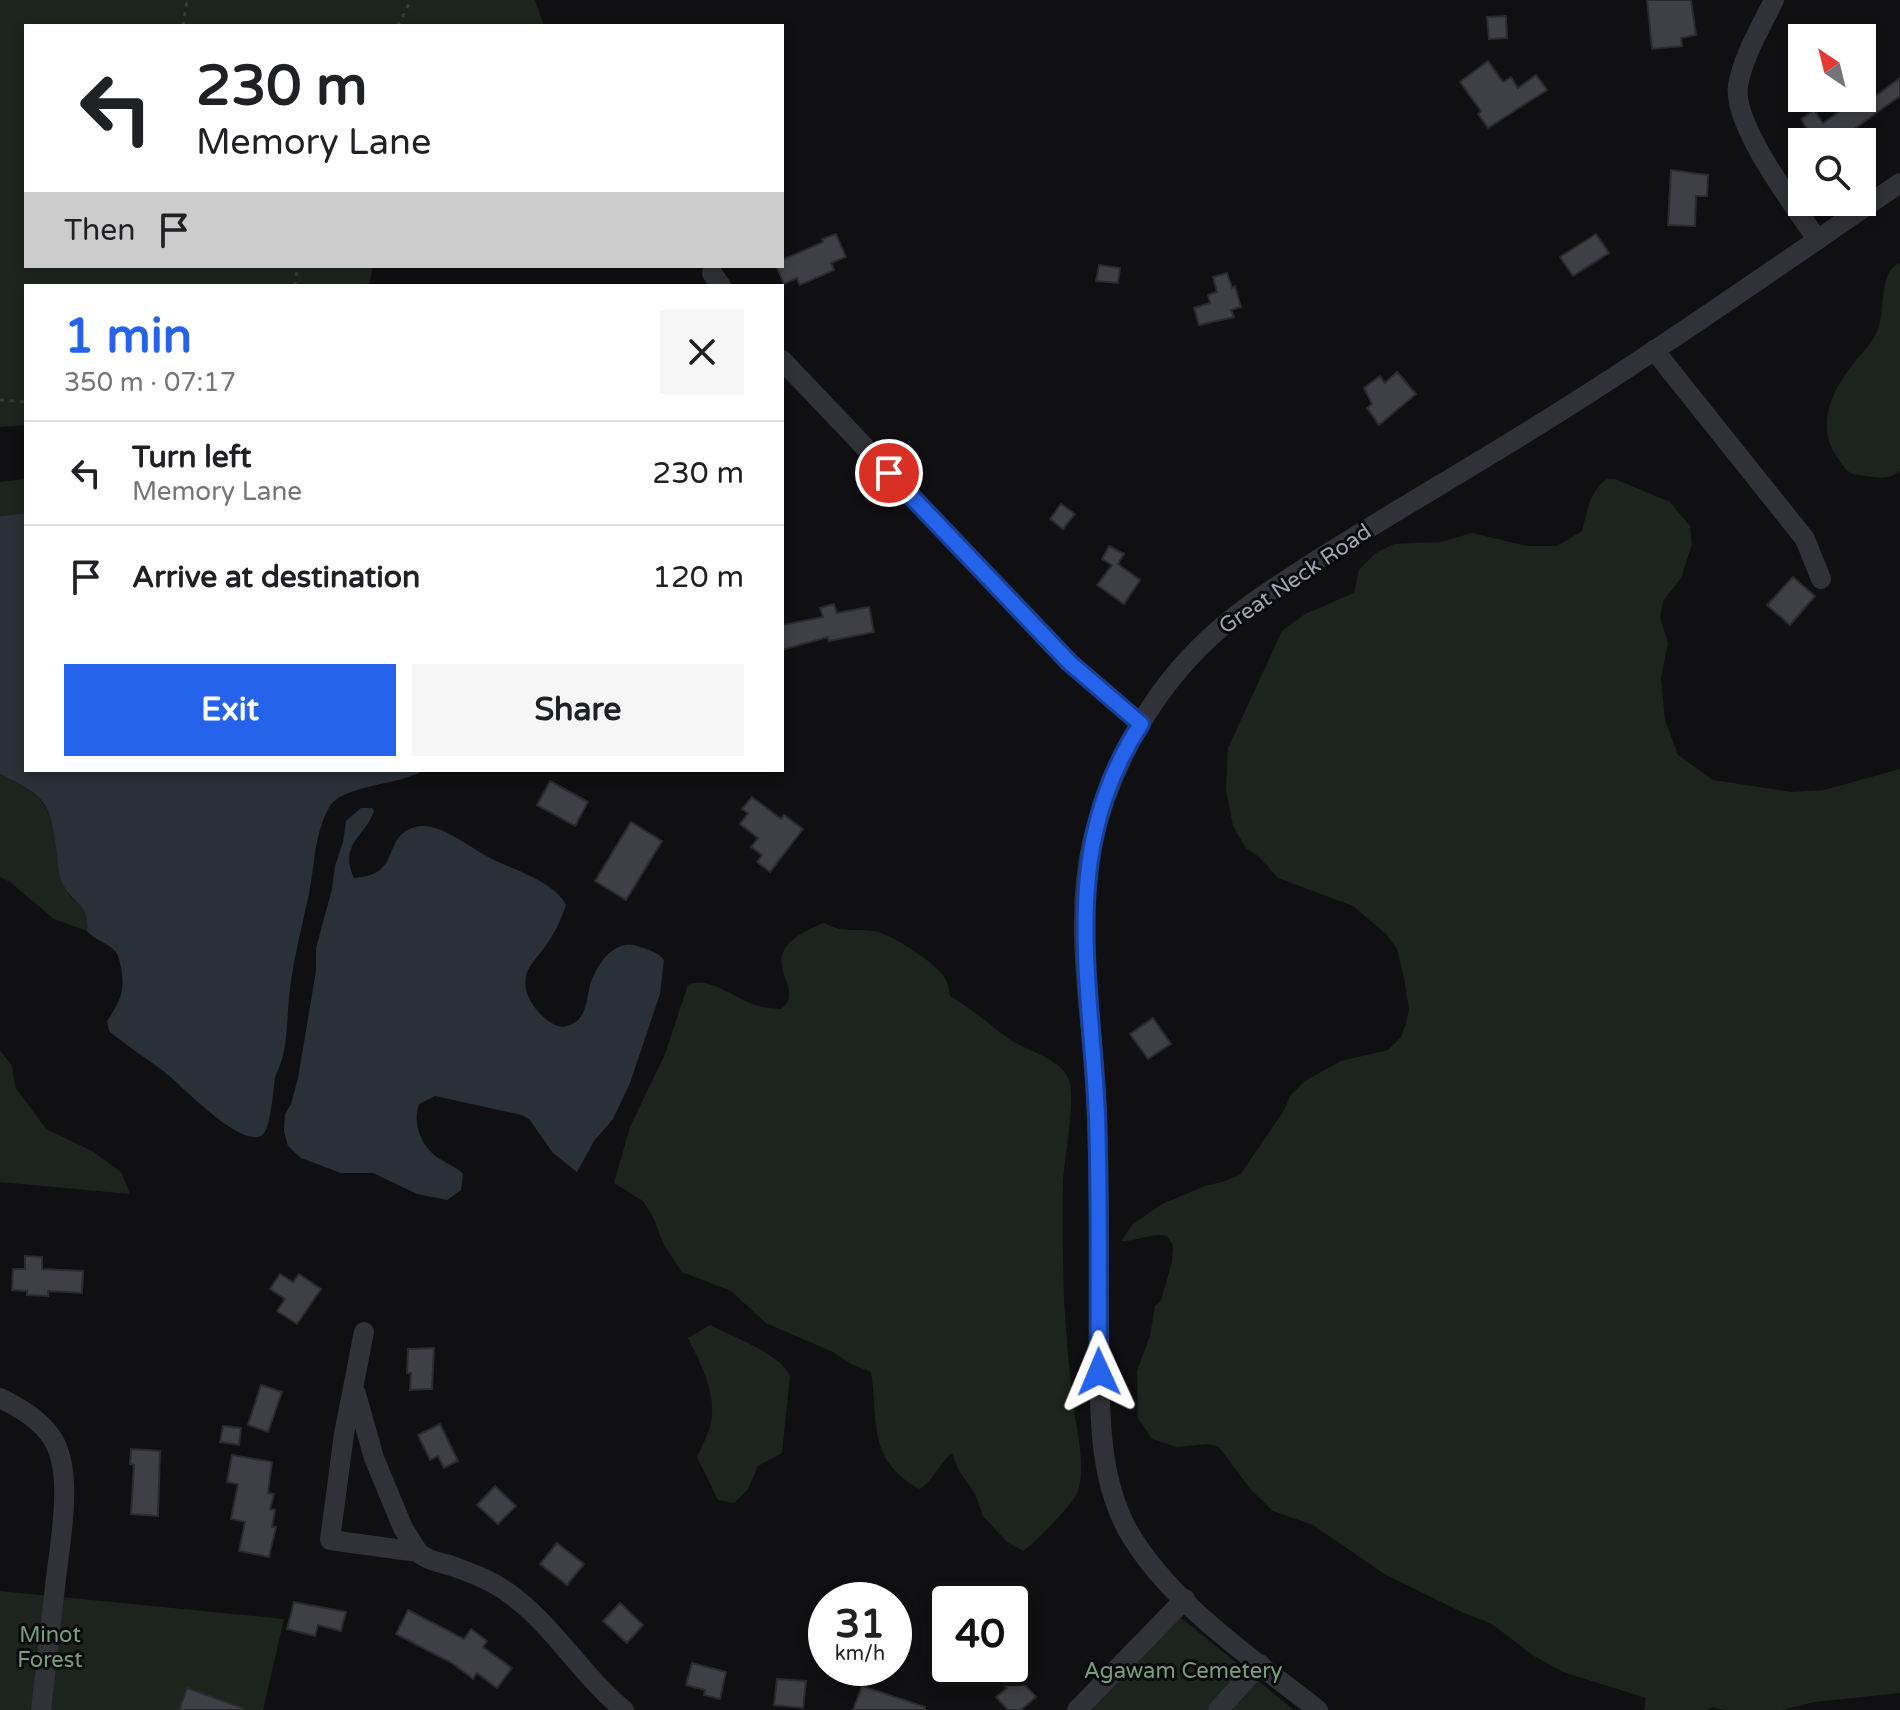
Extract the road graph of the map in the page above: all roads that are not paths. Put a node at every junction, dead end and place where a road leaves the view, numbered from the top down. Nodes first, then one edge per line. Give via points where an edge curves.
1 (1774, 0) edge
2 (1900, 183) edge
3 (1817, 239) junction
4 (1654, 350) junction
5 (784, 362) edge
6 (1821, 579) dead end
7 (1141, 724) junction
8 (364, 1332) dead end
9 (354, 1386) junction
10 (0, 1398) edge
11 (418, 1552) junction
12 (1185, 1599) junction
13 (1260, 1664) junction
14 (41, 1710) edge
15 (624, 1710) edge
16 (1077, 1710) edge
17 (1218, 1710) edge
18 (1318, 1710) edge

1 - 3 street via 1737,89 1748,131
2 - 3 street, Great Neck Road
3 - 4 street, Great Neck Road
4 - 6 street via 1805,539
4 - 7 street, Great Neck Road via 1247,607 1187,660
5 - 7 street via 1070,663
7 - 12 street, Great Neck Road via 1119,764 1096,827 1084,908 1097,1133 1101,1433 1122,1518 1147,1558
8 - 9 street
9 - 11 street via 374,1458
9 - 11 street via 330,1540
10 - 14 street via 45,1430 55,1441 61,1462 60,1541
11 - 15 street via 509,1593
12 - 13 street, Great Neck Road
12 - 16 street
13 - 17 street
13 - 18 street, Great Neck Road

